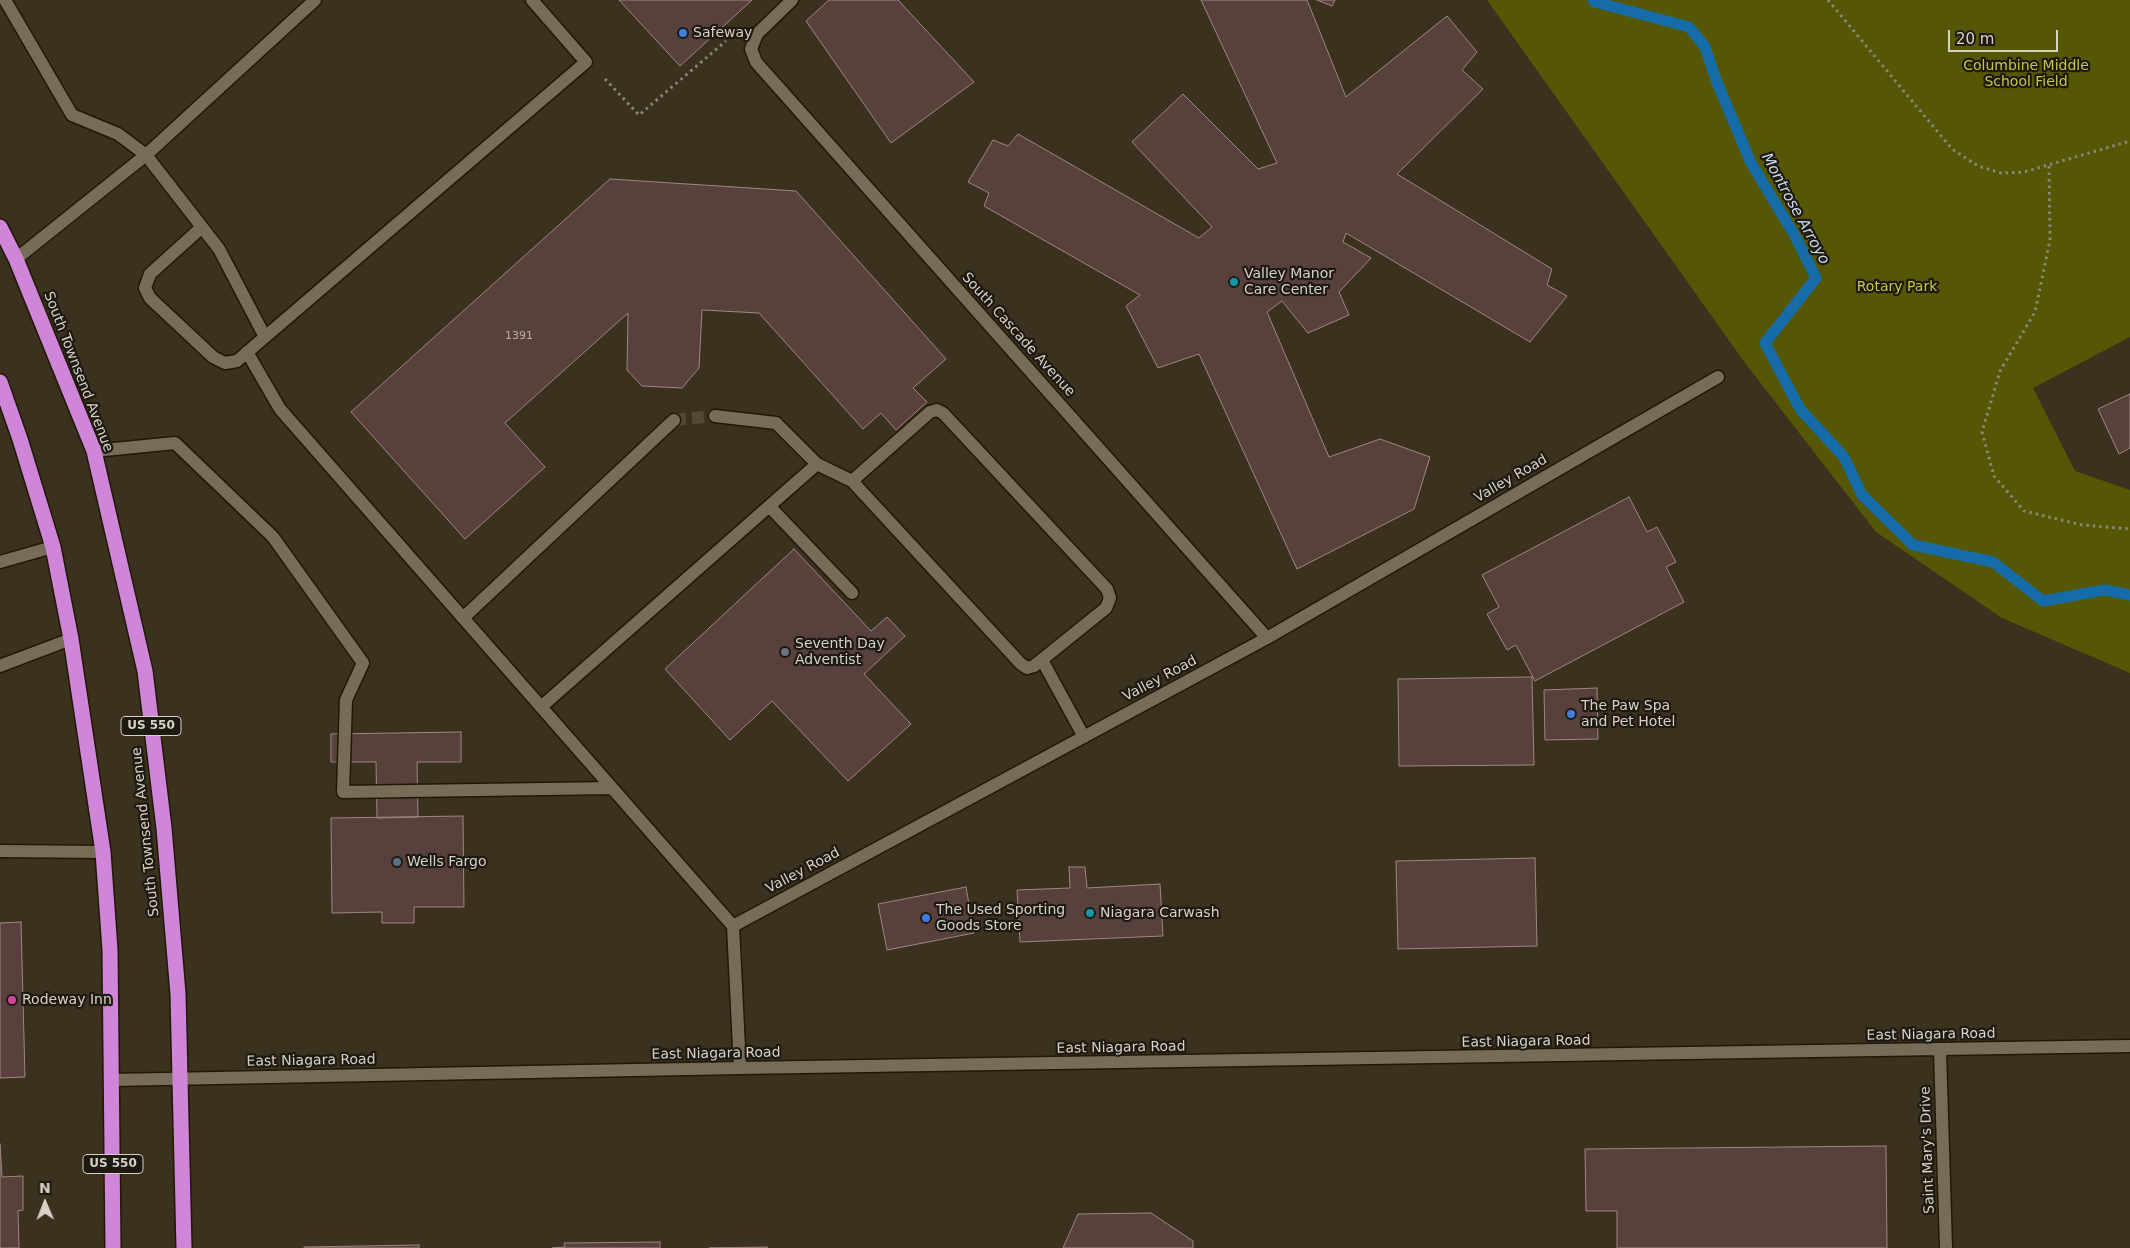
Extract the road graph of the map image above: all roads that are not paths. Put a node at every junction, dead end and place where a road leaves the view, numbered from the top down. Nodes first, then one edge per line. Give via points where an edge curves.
1 (5, 0) edge
2 (315, 0) edge
3 (532, 0) edge
4 (792, 0) edge
5 (146, 154) junction
6 (0, 227) edge
7 (202, 227) junction
8 (16, 259) junction
9 (265, 337) junction
10 (248, 352) junction
11 (1718, 377) dead end
12 (0, 382) edge
13 (715, 416) tunnel mouth
14 (674, 420) tunnel mouth
15 (94, 451) junction
16 (817, 464) junction
17 (852, 481) junction
18 (769, 506) junction
19 (53, 547) junction
20 (0, 562) edge
21 (852, 593) dead end
22 (463, 618) junction
23 (1267, 638) junction
24 (71, 639) junction
25 (1042, 660) junction
26 (0, 666) edge
27 (541, 707) junction
28 (1084, 737) junction
29 (612, 788) junction
30 (0, 851) edge
31 (103, 852) junction
32 (733, 926) junction
33 (2130, 1046) edge
34 (1940, 1050) junction
35 (740, 1068) junction
36 (181, 1079) junction
37 (112, 1080) junction
38 (113, 1248) edge
39 (184, 1248) edge
40 (1946, 1248) edge

1 - 5 street via 72,115 118,134
2 - 5 street
3 - 9 street via 586,62
4 - 23 street, South Cascade Avenue via 757,34 751,49 756,62
5 - 7 street
5 - 8 street
6 - 8 highway, South Townsend Avenue / US 550
7 - 9 street via 219,249
7 - 10 street via 150,274 145,288 150,298 213,358 225,363 237,361
8 - 15 highway, South Townsend Avenue / US 550
9 - 10 street
10 - 22 street via 280,409
11 - 23 street, Valley Road
12 - 19 highway, US 550
13 - 16 street via 776,423
14 - 22 street
15 - 29 street via 175,443 273,538 363,663 346,700 343,792
15 - 36 highway, South Townsend Avenue / US 550 via 145,671 164,828 178,994
16 - 17 street
16 - 18 street
17 - 25 street via 1022,664 1027,668
17 - 25 street via 930,412 937,410 943,413 1107,588 1110,598 1106,608
18 - 21 street
18 - 27 street
19 - 20 street
19 - 24 highway, US 550
22 - 27 street
23 - 28 street, Valley Road
24 - 26 street
24 - 31 highway, US 550
25 - 28 street
27 - 29 street
28 - 32 street, Valley Road
29 - 32 street
30 - 31 street
31 - 37 highway, US 550 via 110,950
32 - 35 street
33 - 34 street, East Niagara Road
34 - 35 street, East Niagara Road
34 - 40 street, Saint Mary's Drive
35 - 36 street, East Niagara Road
36 - 37 street, East Niagara Road
36 - 39 highway, South Townsend Avenue / US 550
37 - 38 highway, US 550

